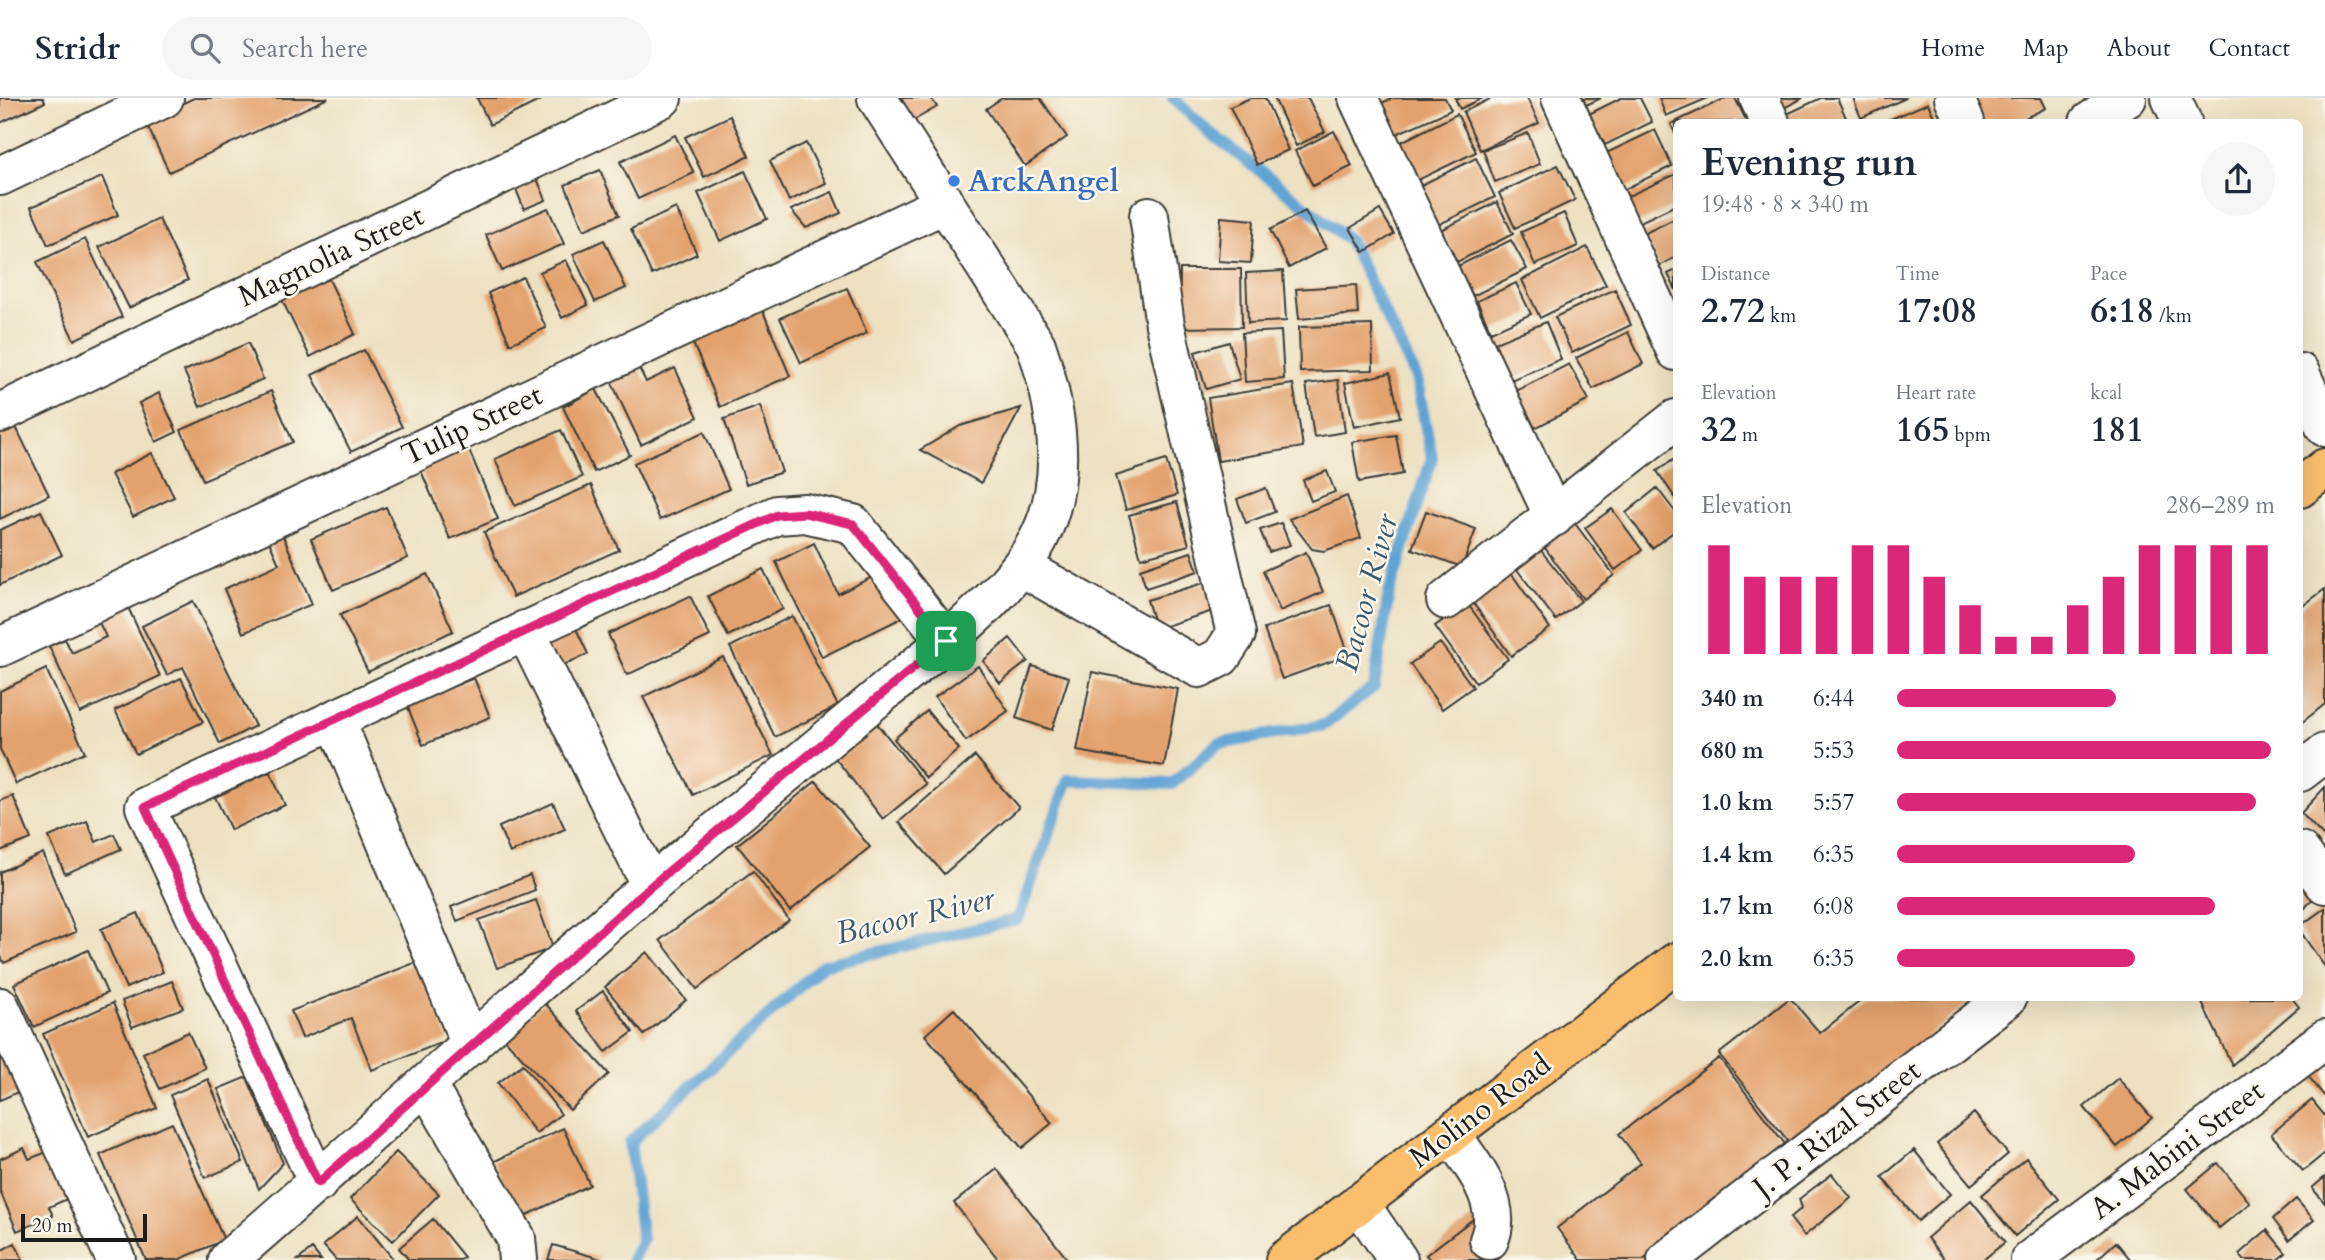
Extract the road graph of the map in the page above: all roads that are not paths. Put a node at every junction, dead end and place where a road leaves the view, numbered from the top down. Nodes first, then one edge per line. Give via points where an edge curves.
1 (164, 98) edge
2 (662, 98) edge
3 (877, 98) edge
4 (1357, 98) edge
5 (1561, 98) edge
6 (1759, 98) edge
7 (1954, 98) edge
8 (2127, 98) edge
9 (2171, 98) edge
10 (1769, 119) edge
11 (1964, 119) edge
12 (2095, 119) edge
13 (2181, 119) edge
14 (0, 176) edge
15 (944, 204) junction
16 (1149, 216) dead end
17 (1673, 344) edge
18 (2303, 379) edge
19 (0, 413) edge
20 (1673, 421) edge
21 (2325, 427) edge
22 (2325, 468) edge
23 (2303, 486) edge
24 (1554, 517) junction
25 (1022, 568) junction
26 (1446, 600) dead end
27 (525, 630) junction
28 (946, 641) junction
29 (0, 647) edge
30 (335, 719) junction
31 (2325, 753) edge
32 (2303, 770) edge
33 (2303, 855) edge
34 (2325, 884) edge
35 (651, 886) junction
36 (1673, 964) edge
37 (2003, 1001) edge
38 (0, 1007) edge
39 (2325, 1040) edge
40 (471, 1045) junction
41 (427, 1086) junction
42 (1450, 1134) junction
43 (318, 1183) junction
44 (1359, 1203) junction
45 (1489, 1240) dead end
46 (116, 1260) edge
47 (228, 1260) edge
48 (517, 1260) edge
49 (1285, 1260) edge
50 (1398, 1260) edge
51 (1667, 1260) edge
52 (2030, 1260) edge

1 - 14 street
2 - 19 street, Magnolia Street
3 - 15 street
4 - 24 street
5 - 17 street
6 - 10 street
7 - 11 street
8 - 12 street
9 - 13 street
15 - 25 street via 1036,345 1050,385 1057,480 1040,536
15 - 29 street, Tulip Street
16 - 25 street via 1166,325 1236,634 1221,657 1199,668
18 - 21 street
20 - 24 street
22 - 23 main road
24 - 26 street
25 - 28 street
27 - 28 street via 777,515 805,513 853,524
27 - 30 street
27 - 35 street
28 - 35 street
30 - 40 street
30 - 43 street via 145,807
31 - 32 street
33 - 34 street
35 - 40 street
36 - 42 main road, Molino Road
37 - 51 street, J. P. Rizal Street
38 - 46 street
39 - 52 street, A. Mabini Street
40 - 41 street
41 - 43 street
41 - 48 street via 516,1238
42 - 44 main road, Molino Road
42 - 45 street via 1483,1178 1494,1229
43 - 47 street
44 - 49 main road, Molino Road
44 - 50 street

